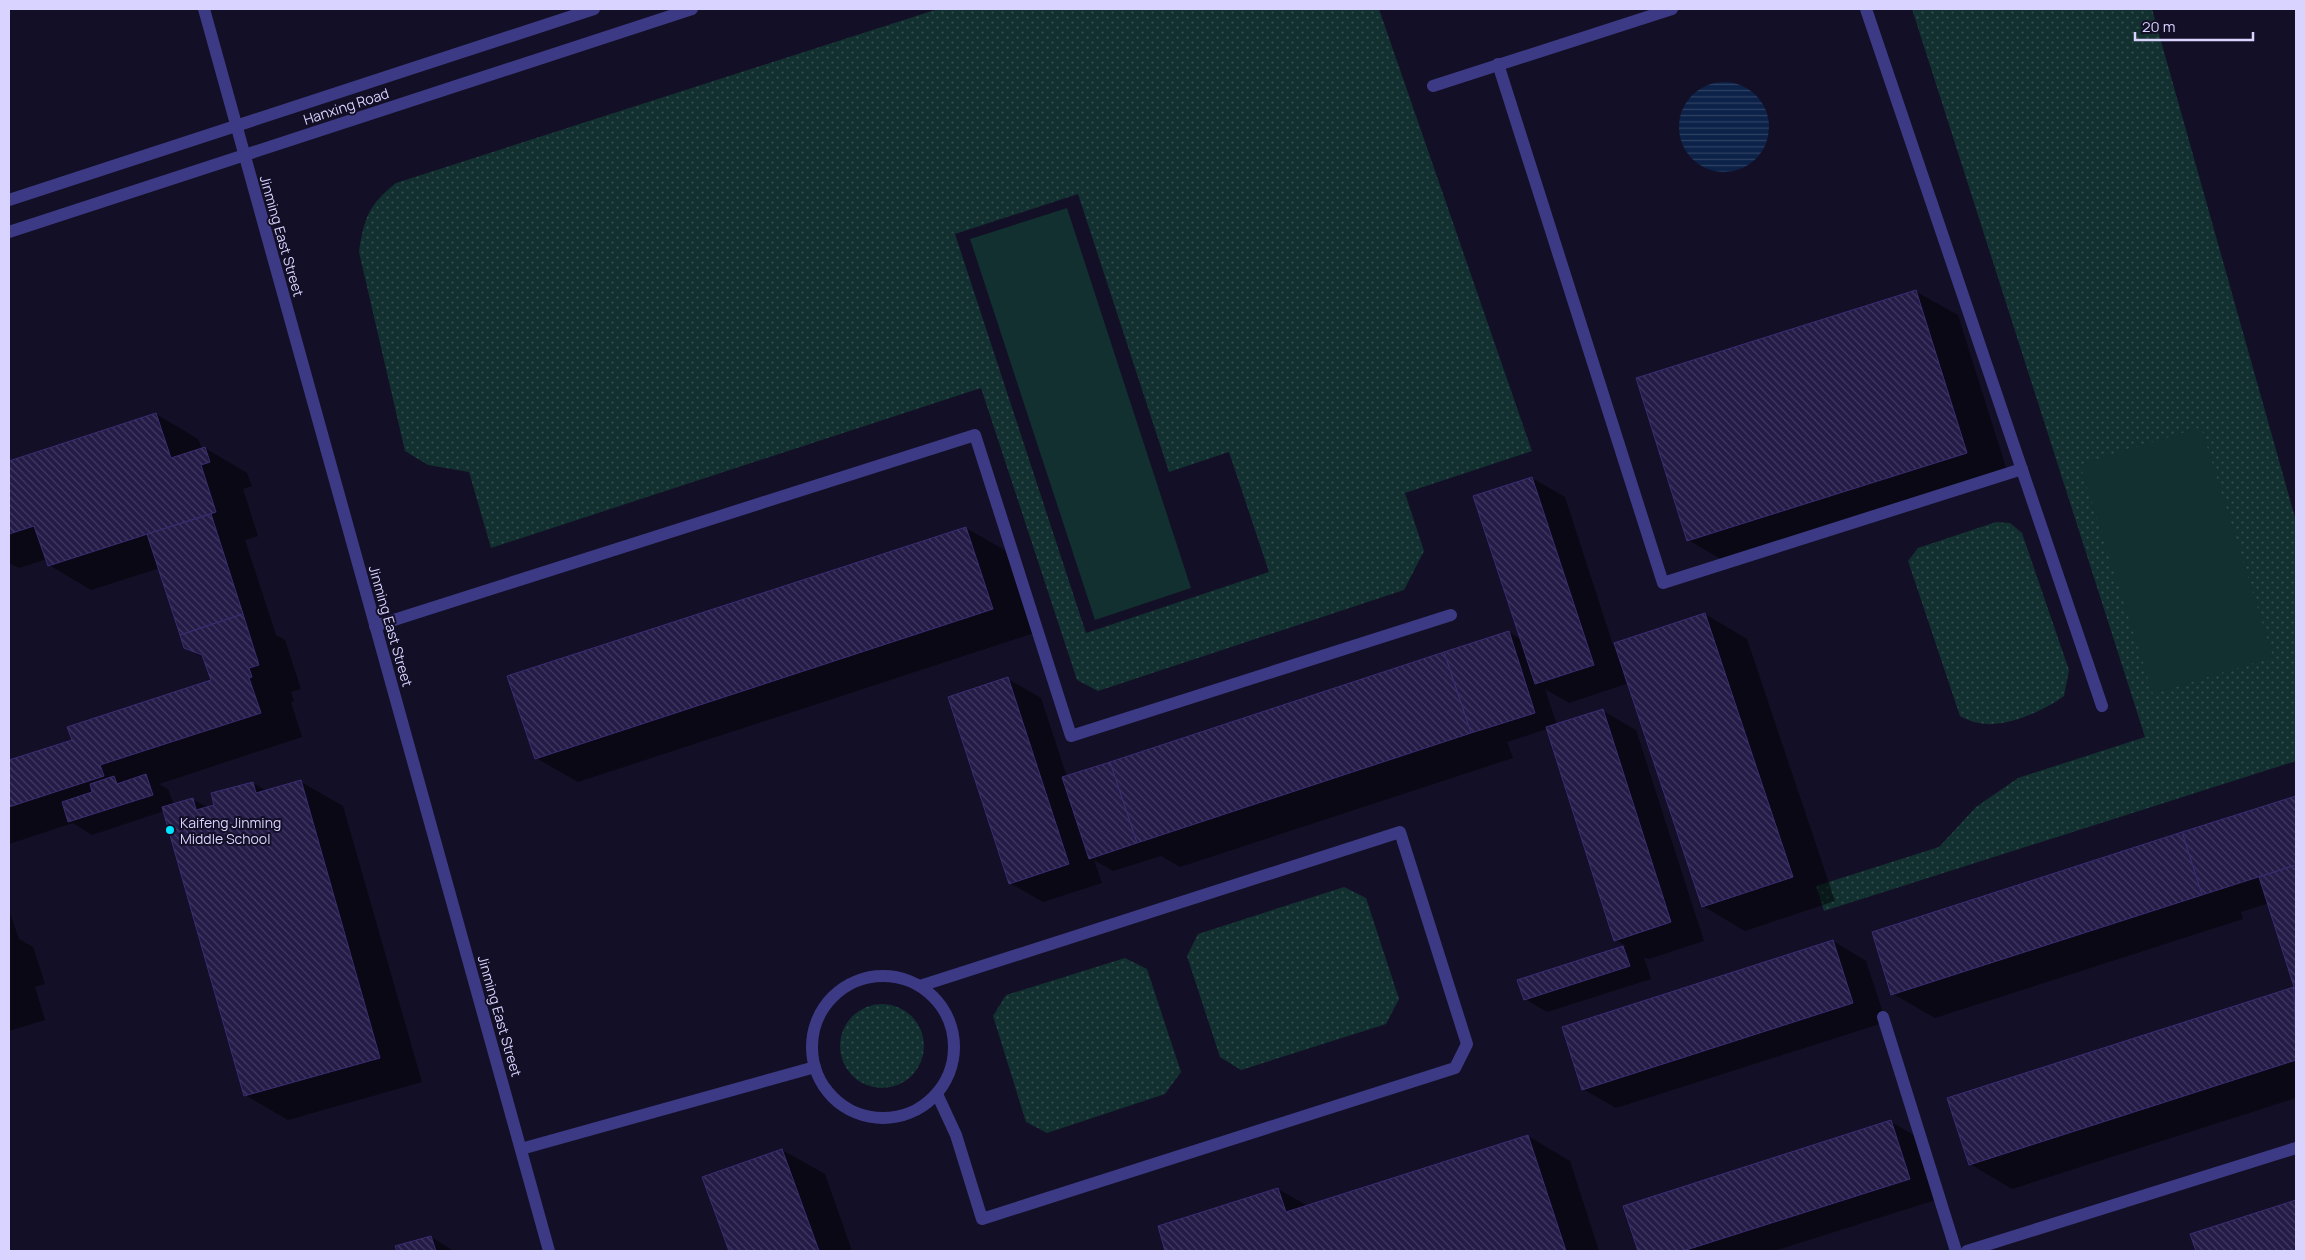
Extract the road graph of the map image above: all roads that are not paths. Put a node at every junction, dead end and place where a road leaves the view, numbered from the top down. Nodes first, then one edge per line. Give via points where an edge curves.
1 (204, 9) edge
2 (594, 9) edge
3 (692, 9) edge
4 (1672, 9) edge
5 (1866, 9) edge
6 (1498, 64) junction
7 (1433, 86) dead end
8 (236, 125) junction
9 (244, 155) junction
10 (9, 200) edge
11 (9, 232) edge
12 (2022, 469) junction
13 (1451, 615) dead end
14 (375, 626) junction
15 (2102, 706) dead end
16 (920, 986) junction
17 (1883, 1017) dead end
18 (815, 1067) junction
19 (937, 1094) junction
20 (2296, 1148) edge
21 (521, 1149) junction
22 (549, 1251) edge
23 (1956, 1251) edge
24 (1967, 1251) edge

1 - 8 street, Jinming East Street
2 - 8 street, Hanxing Road
3 - 9 street, Hanxing Road
4 - 6 street
5 - 12 street
6 - 7 street
6 - 12 street via 1663,583
8 - 9 street, Jinming East Street
8 - 10 street, Hanxing Road
9 - 11 street, Hanxing Road
9 - 14 street, Jinming East Street
12 - 15 street
13 - 14 street via 1072,736 975,435
14 - 21 street, Jinming East Street
16 - 18 street via 888,975 866,977 846,986 817,1018 812,1056
16 - 19 street via 929,991 943,1008 953,1027 955,1049 952,1068
16 - 19 street via 1400,832 1467,1044 1455,1068 982,1218 956,1135
17 - 23 street
18 - 19 street via 827,1091 841,1104 876,1118 896,1117 914,1111
18 - 21 street
20 - 24 street
21 - 22 street, Jinming East Street

